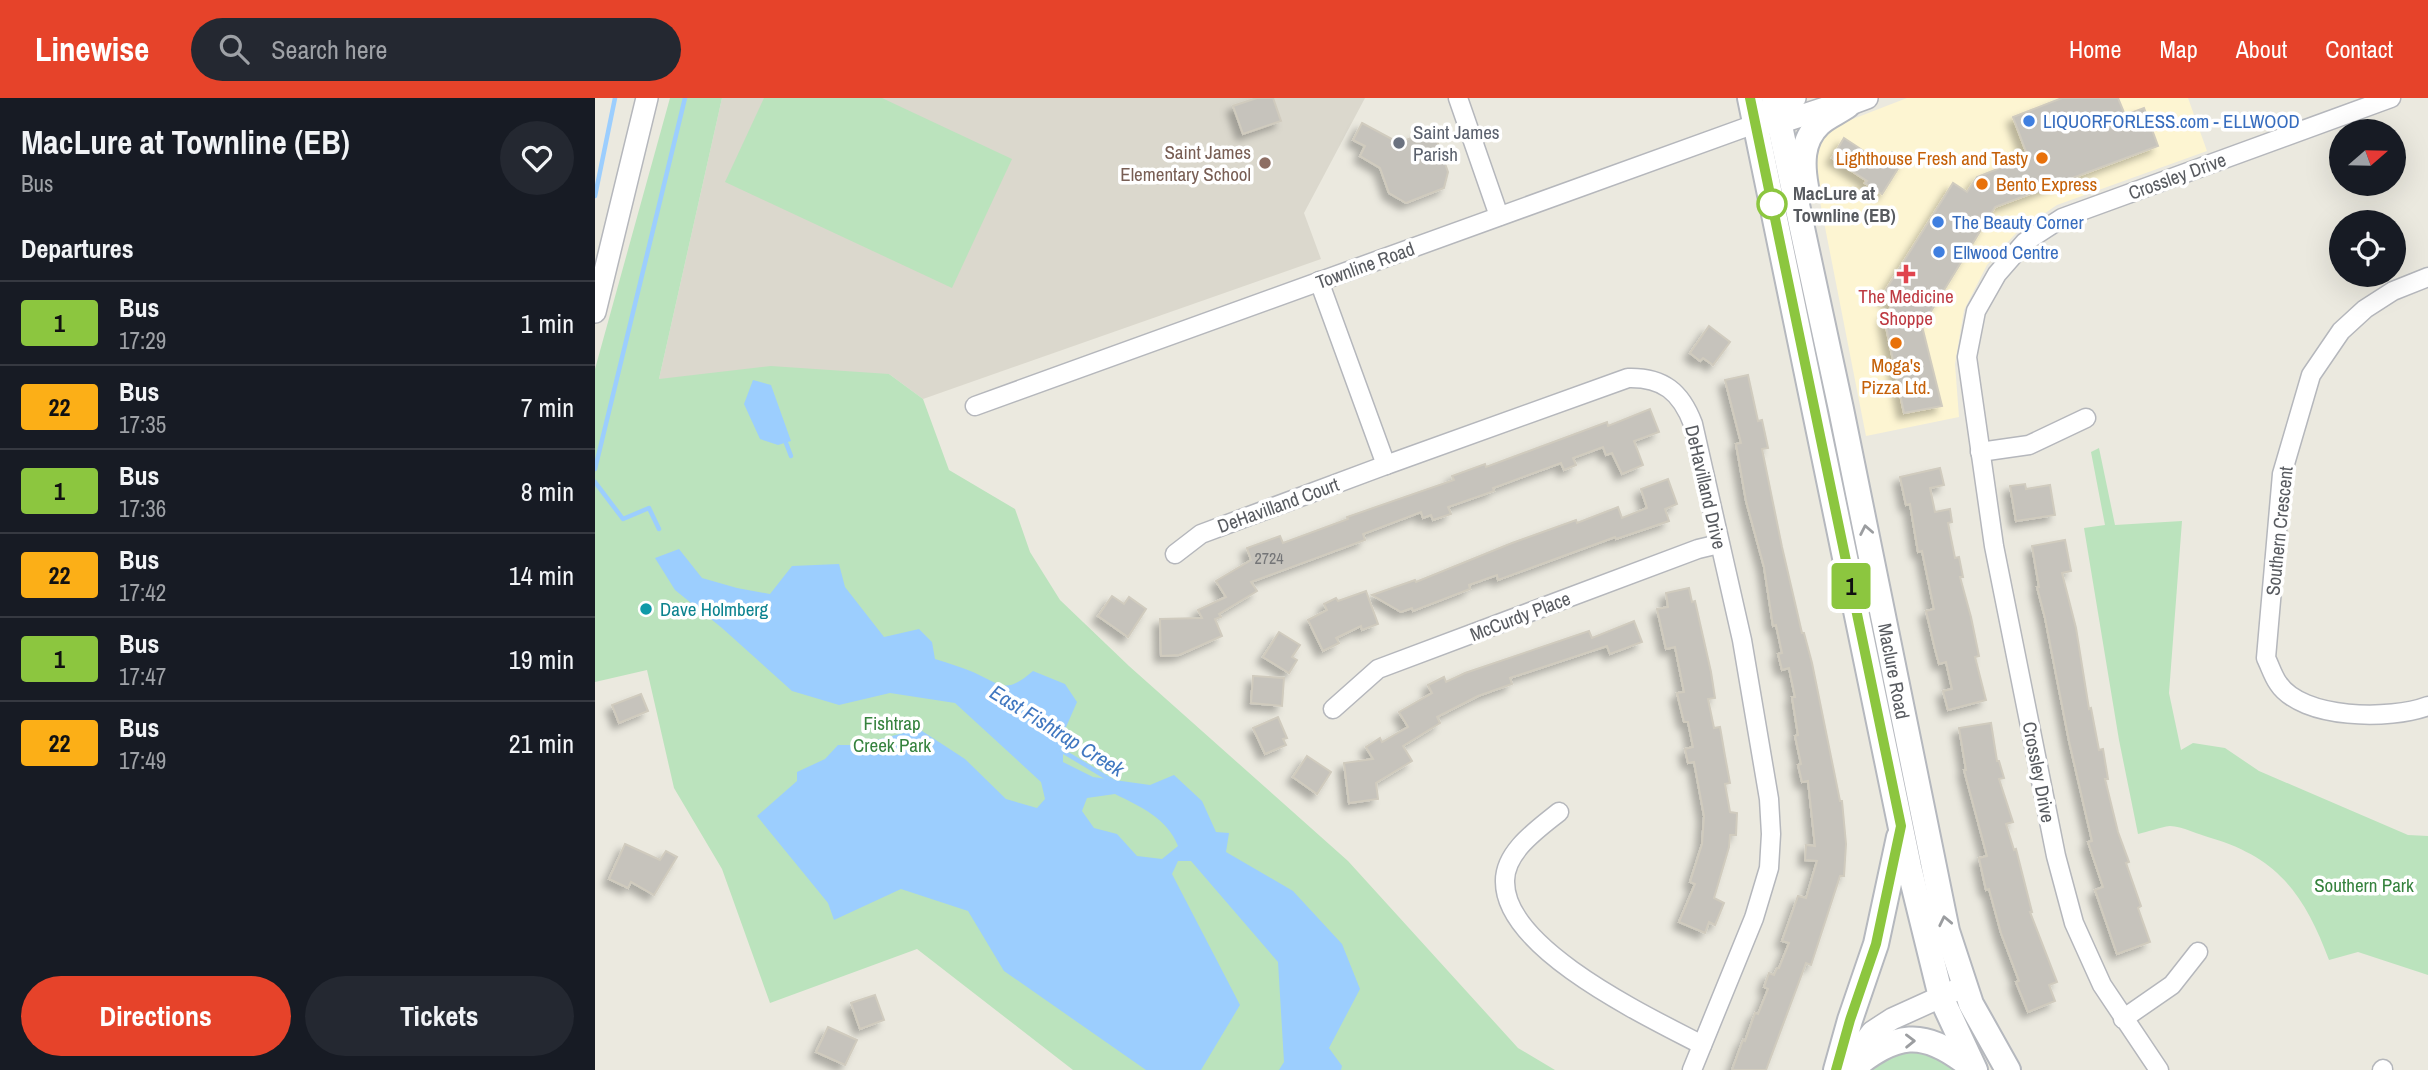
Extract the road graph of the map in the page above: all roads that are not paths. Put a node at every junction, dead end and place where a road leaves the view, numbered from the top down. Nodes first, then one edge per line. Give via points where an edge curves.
1 (647, 98) edge
2 (1458, 98) edge
3 (1750, 98) edge
4 (2391, 98) edge
5 (1857, 102) edge
6 (1775, 109) edge
7 (1500, 216) junction
8 (1803, 232) junction
9 (2428, 278) edge
10 (1319, 281) junction
11 (595, 312) edge
12 (975, 406) dead end
13 (2086, 418) dead end
14 (1980, 452) junction
15 (1387, 465) junction
16 (1719, 544) junction
17 (1175, 554) dead end
18 (2428, 706) edge
19 (1333, 709) dead end
20 (1559, 812) dead end
21 (1901, 826) junction
22 (2199, 952) dead end
23 (1964, 986) junction
24 (1941, 997) junction
25 (2123, 1019) junction
26 (1702, 1045) junction
27 (1974, 1069) edge
28 (1692, 1070) edge
29 (1836, 1070) edge
30 (1843, 1070) edge
31 (1850, 1070) edge
32 (2008, 1070) edge
33 (2159, 1070) edge

1 - 11 street
2 - 7 street
3 - 6 main road, Maclure Road
4 - 14 street, Crossley Drive via 2062,218 2025,242 1997,274 1976,311 1967,357
5 - 6 street, Townline Road
5 - 8 main road via 1820,123 1807,144 1803,166 1810,212
6 - 7 street, Townline Road
6 - 8 main road, Maclure Road
6 - 21 main road, Maclure Road
7 - 10 street, Townline Road
23 -> 8 main road, Maclure Road via 1947,931
9 - 18 street, Southern Crescent via 2393,291 2365,309 2341,331 2311,375 2282,474 2266,658 2279,685 2306,705 2367,716
10 - 12 street, Townline Road
10 - 15 street
13 - 14 street via 2029,445
14 - 25 street, Crossley Drive via 1994,546 2056,856 2074,923
15 - 16 street, DeHavilland Drive via 1615,381 1642,377 1666,386 1686,406
15 - 17 street, DeHavilland Court via 1201,534
16 - 19 street, McCurdy Place via 1698,548 1378,670
16 - 26 street, DeHavilland Drive via 1742,640 1771,834 1762,894
20 - 26 street via 1530,835 1510,860 1504,881 1520,922 1542,947 1593,985
21 - 24 main road, Maclure Road
21 - 29 main road via 1876,944
22 - 25 street via 2172,985
23 - 24 street
23 - 32 main road, Maclure Road
24 - 27 main road, Maclure Road
24 - 30 street via 1873,1032
25 - 33 street, Crossley Drive
26 - 28 street, DeHavilland Drive
31 -> 27 main road via 1879,1048 1914,1039 1945,1047

